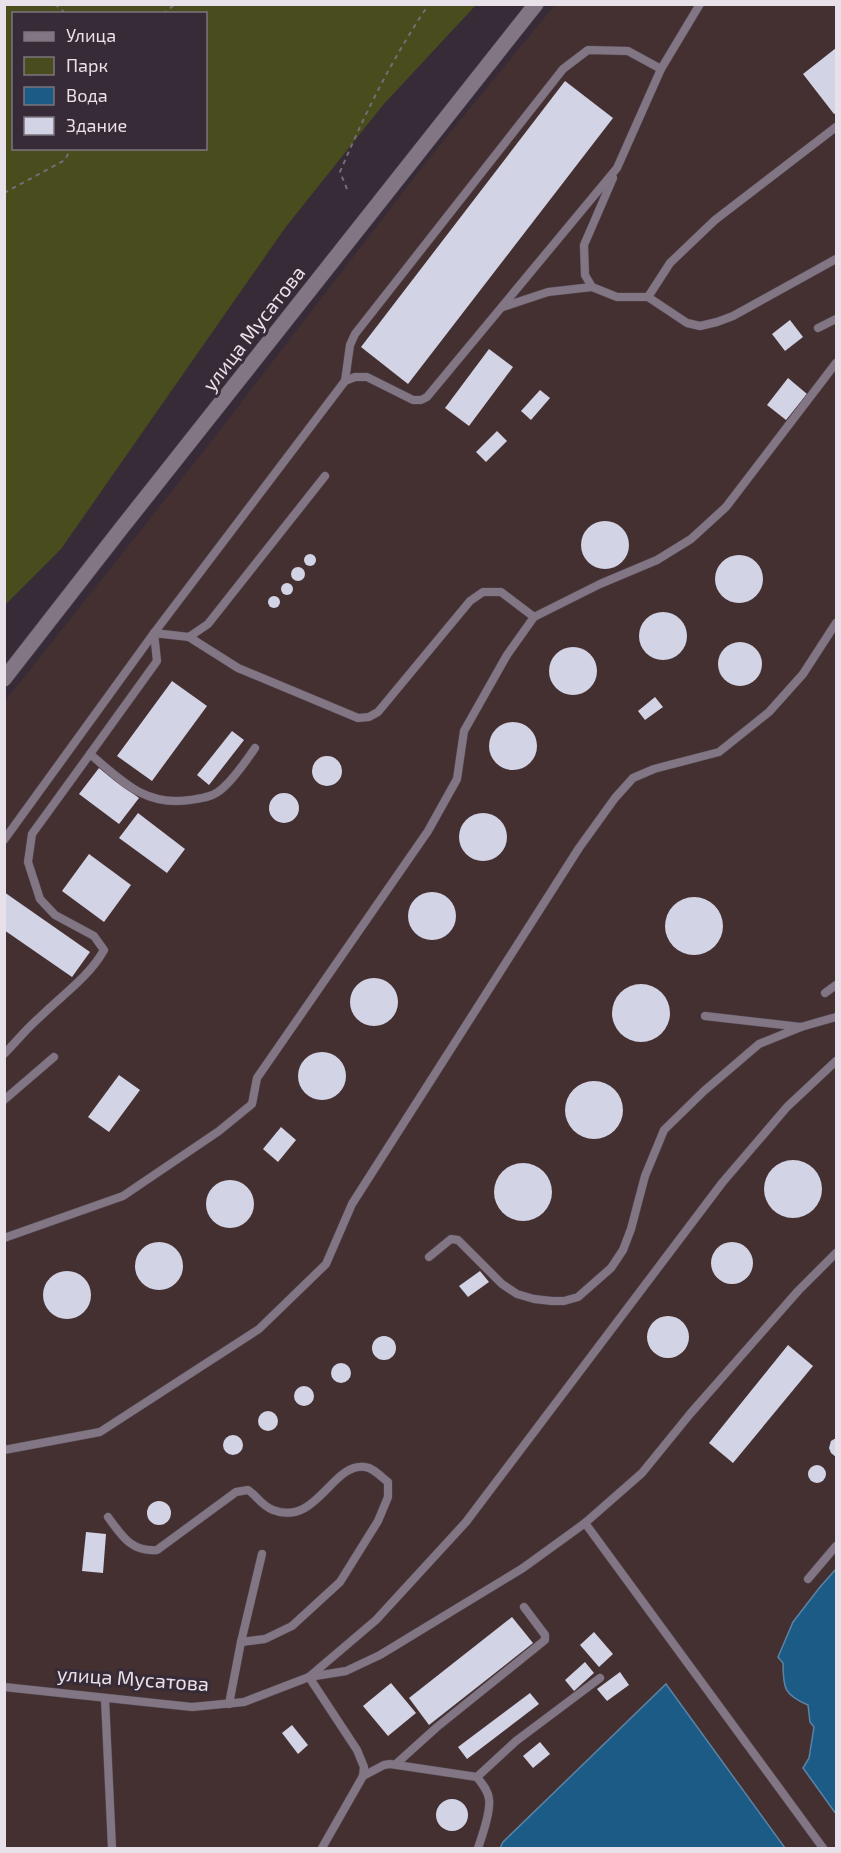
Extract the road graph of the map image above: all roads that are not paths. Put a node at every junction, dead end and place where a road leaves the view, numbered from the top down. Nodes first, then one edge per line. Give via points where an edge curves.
1 (536, 4) edge
2 (700, 4) edge
3 (661, 69) junction
4 (837, 127) edge
5 (617, 168) junction
6 (837, 259) edge
7 (592, 287) junction
8 (648, 297) junction
9 (502, 307) junction
10 (837, 319) edge
11 (818, 328) dead end
12 (837, 363) edge
13 (345, 381) junction
14 (325, 476) dead end
15 (534, 617) junction
16 (837, 623) edge
17 (154, 633) junction
18 (189, 637) junction
19 (4, 679) edge
20 (255, 748) dead end
21 (90, 754) junction
22 (4, 840) edge
23 (837, 985) edge
24 (825, 993) dead end
25 (705, 1016) dead end
26 (837, 1017) edge
27 (801, 1027) junction
28 (4, 1054) edge
29 (54, 1057) dead end
30 (837, 1061) edge
31 (4, 1100) edge
32 (4, 1238) edge
33 (837, 1253) edge
34 (429, 1257) dead end
35 (4, 1450) edge
36 (108, 1517) dead end
37 (585, 1523) junction
38 (837, 1546) edge
39 (262, 1554) dead end
40 (808, 1579) dead end
41 (524, 1607) dead end
42 (241, 1642) junction
43 (309, 1677) junction
44 (600, 1678) dead end
45 (4, 1688) edge
46 (105, 1699) junction
47 (229, 1704) junction
48 (396, 1764) junction
49 (363, 1776) junction
50 (477, 1777) junction
51 (112, 1848) edge
52 (322, 1848) edge
53 (478, 1848) edge
54 (823, 1848) edge

1 - 19 street, улица Мусатова
2 - 3 lane
3 - 5 lane
3 - 13 lane via 628,51 588,50 563,69 355,334
4 - 8 lane via 715,220 670,263
5 - 7 lane via 584,245 585,275
5 - 9 lane
6 - 8 lane via 733,316 700,326 687,323
7 - 8 lane via 616,297
7 - 9 lane via 548,292
9 - 13 lane via 421,400 413,400 367,377
10 - 11 lane
12 - 15 lane via 726,507 691,539 657,560
13 - 17 lane
14 - 18 lane via 207,624
15 - 18 lane via 501,592 483,592 470,601 378,712 358,718 238,668
15 - 32 lane via 507,655 464,731 457,779 428,831 257,1078 252,1104 123,1196
16 - 35 lane via 803,675 769,712 728,745 719,752 633,778 615,798 579,848 352,1204 326,1264 259,1329 100,1432
17 - 18 lane
17 - 21 lane via 157,661
17 - 22 lane
20 - 21 lane via 223,788 211,796 175,802 156,800 131,789
21 - 28 lane via 32,834 28,862 40,899 55,915 94,936 104,950 97,963
23 - 24 lane
25 - 27 lane
26 - 27 lane
27 - 34 lane via 759,1044 664,1130 645,1176 623,1250 611,1268 578,1297 552,1301 517,1294 458,1240 451,1239
29 - 31 lane
30 - 43 lane via 786,1107 722,1183 466,1522 376,1620
33 - 37 lane via 782,1309 642,1473
36 - 42 lane via 135,1547 157,1550 236,1492 248,1490 262,1504 285,1513 313,1504 336,1479 354,1468 365,1467 378,1473 387,1482 388,1497 378,1521 340,1581 292,1626 265,1639
37 - 43 lane via 523,1568 380,1655 346,1671
37 - 54 lane
38 - 40 lane
39 - 42 lane
41 - 48 lane via 545,1640
42 - 47 lane
43 - 47 lane, улица Мусатова
43 - 49 lane via 357,1750
44 - 50 lane via 516,1741
45 - 46 lane, улица Мусатова
46 - 47 lane, улица Мусатова via 192,1707
46 - 51 lane
48 - 49 lane via 384,1765
48 - 50 lane
49 - 52 lane
50 - 53 lane via 489,1801

